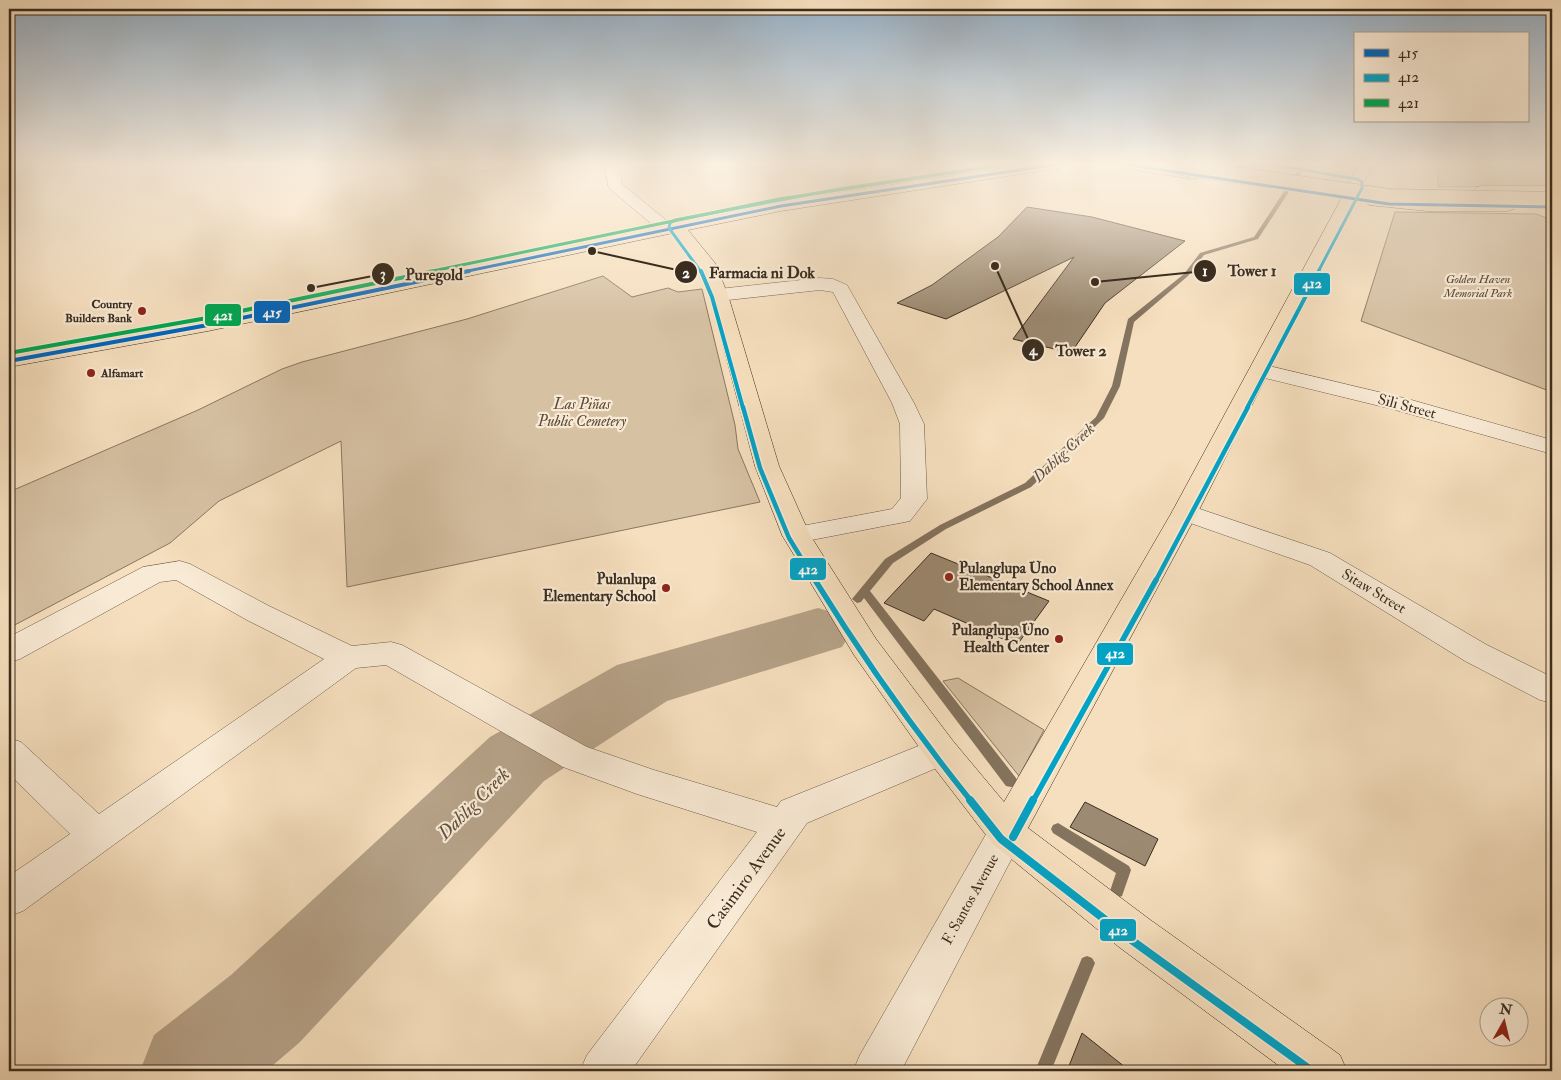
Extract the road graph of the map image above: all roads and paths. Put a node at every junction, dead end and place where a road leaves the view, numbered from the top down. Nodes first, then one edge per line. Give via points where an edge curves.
1 (654, 214) edge
2 (740, 214) edge
3 (1340, 214) edge
4 (671, 227) junction
5 (719, 295) junction
6 (9, 361) edge
7 (1261, 370) junction
8 (1552, 447) edge
9 (1185, 512) junction
10 (796, 535) junction
11 (9, 651) edge
12 (348, 658) junction
13 (1552, 691) edge
14 (941, 751) junction
15 (9, 752) edge
16 (785, 825) junction
17 (1006, 833) junction
18 (97, 836) junction
19 (9, 898) edge
20 (602, 1071) edge
21 (876, 1071) edge
22 (1324, 1071) edge

1 - 4 street
2 - 4 main road
3 - 7 main road, F. Santos Avenue
4 - 5 main road via 706,263
4 - 6 main road via 252,316
5 - 10 main road via 767,466
5 - 10 street via 820,284 840,289 912,424 914,499 901,515
7 - 8 street, Sili Street via 1400,404
7 - 9 main road, F. Santos Avenue
9 - 13 street, Sitaw Street via 1320,559 1476,653
9 - 17 main road, F. Santos Avenue
10 - 14 main road via 865,647
11 - 12 street via 153,574 180,570
12 - 16 street via 391,653 575,757 650,784
12 - 18 street
14 - 16 street, Casimiro Avenue via 794,812
14 - 17 main road
15 - 18 street
16 - 20 street, Casimiro Avenue
17 - 21 street, F. Santos Avenue
17 - 22 main road via 1134,932
18 - 19 street

